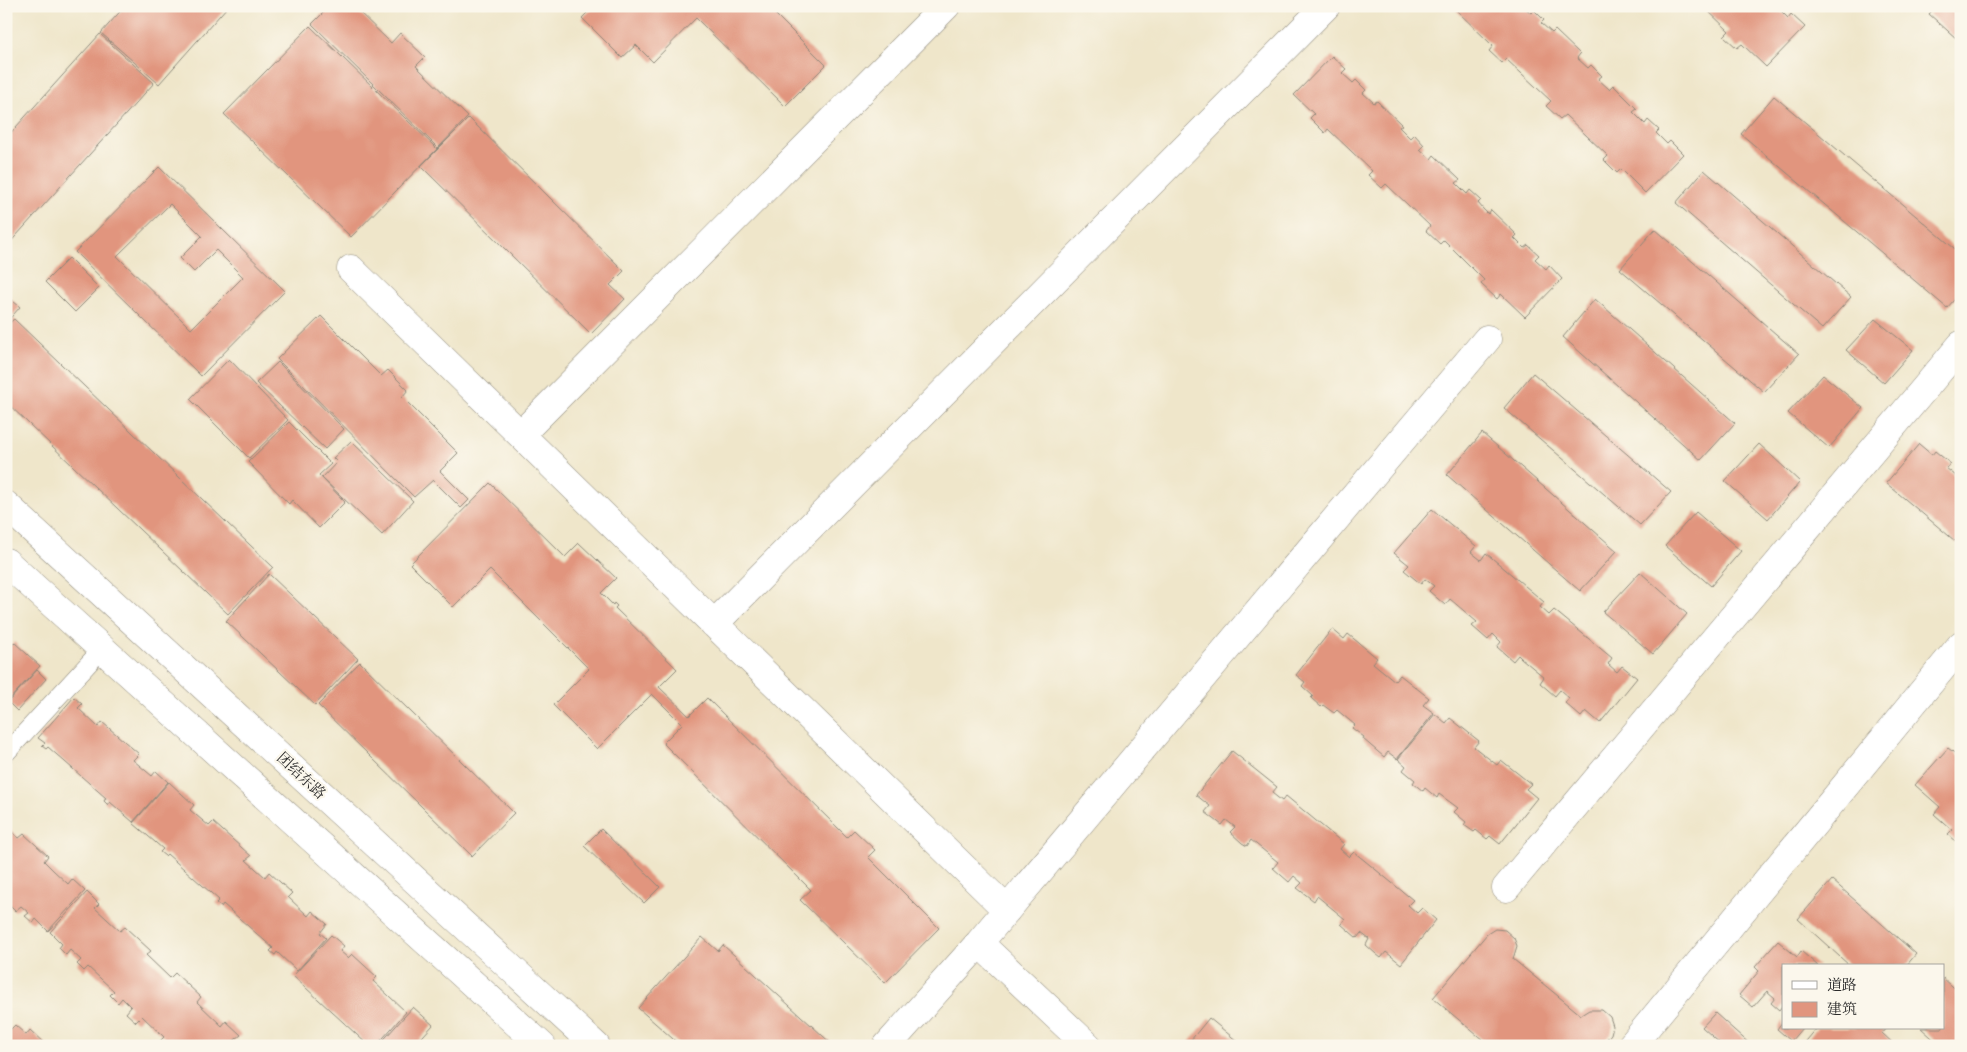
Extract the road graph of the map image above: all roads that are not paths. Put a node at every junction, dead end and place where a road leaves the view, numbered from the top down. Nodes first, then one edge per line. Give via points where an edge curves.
1 (946, 6) edge
2 (1326, 6) edge
3 (351, 269) dead end
4 (1487, 339) dead end
5 (1961, 345) edge
6 (520, 434) junction
7 (6, 505) edge
8 (6, 562) edge
9 (714, 624) junction
10 (1961, 645) edge
11 (103, 648) junction
12 (6, 753) edge
13 (1506, 888) dead end
14 (1007, 910) junction
15 (979, 943) junction
16 (542, 1046) edge
17 (596, 1046) edge
18 (887, 1046) edge
19 (1088, 1046) edge
20 (1631, 1046) edge

1 - 6 street
2 - 9 street
3 - 6 street
4 - 14 street
5 - 13 street
6 - 9 street
7 - 17 street, 团结东路
8 - 11 street
9 - 14 street
10 - 20 street
11 - 12 lane
11 - 16 street
14 - 15 street
15 - 18 street
15 - 19 street

